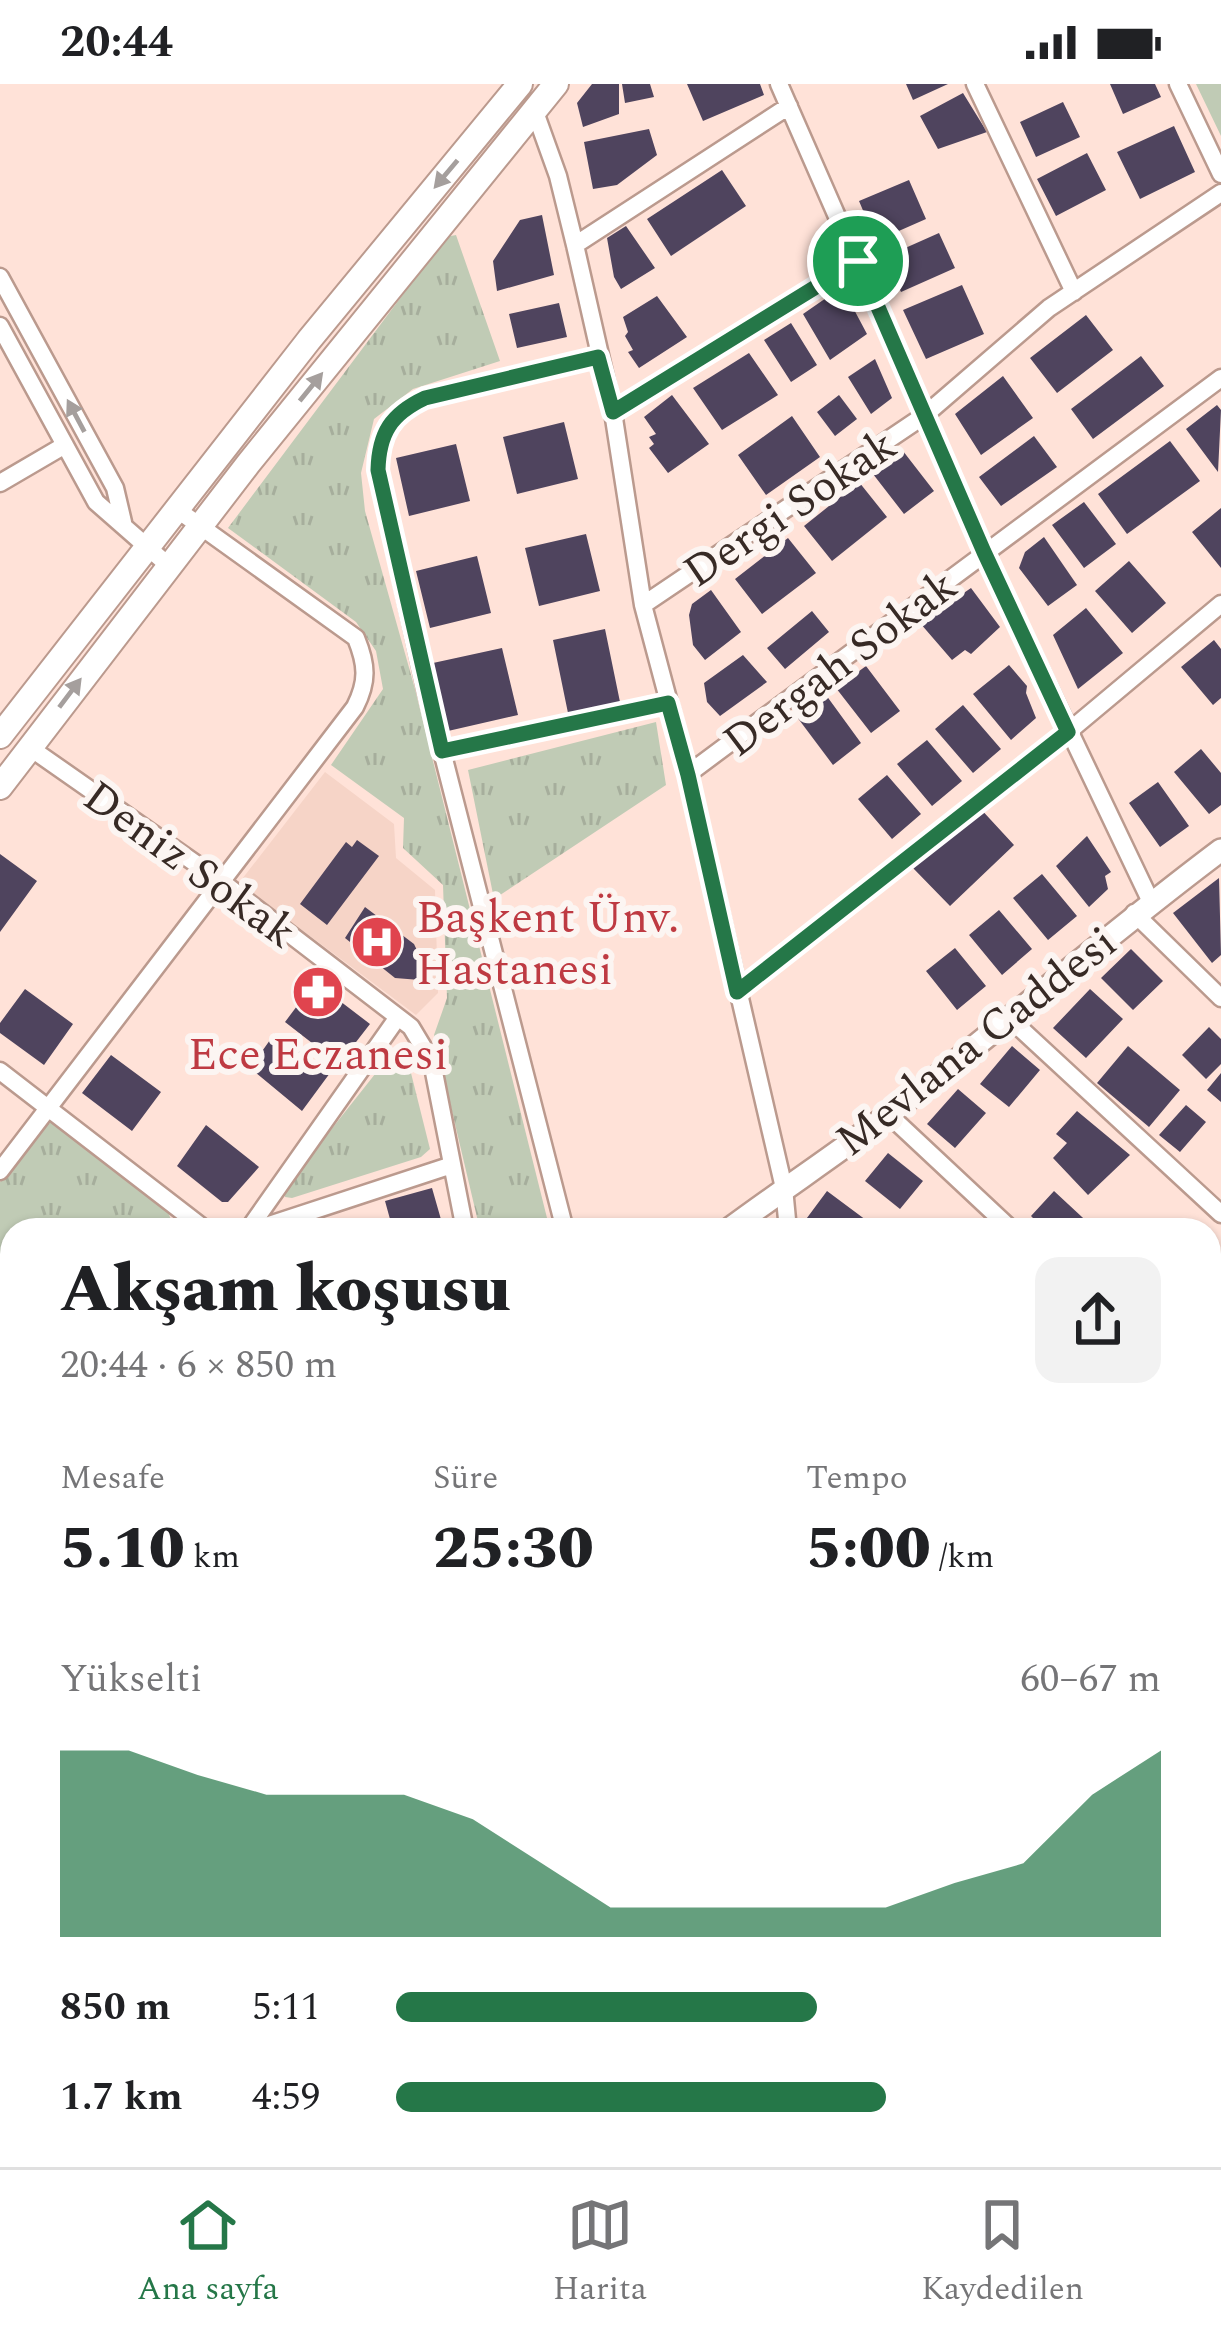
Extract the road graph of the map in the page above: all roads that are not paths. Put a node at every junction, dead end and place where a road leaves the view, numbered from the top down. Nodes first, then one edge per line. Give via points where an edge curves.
1 (520, 84) edge
2 (779, 84) edge
3 (975, 84) edge
4 (1178, 84) edge
5 (538, 101) edge
6 (503, 105) junction
7 (789, 106) junction
8 (1221, 174) edge
9 (1221, 193) edge
10 (575, 244) junction
11 (858, 261) junction
12 (0, 277) edge
13 (1073, 292) junction
14 (0, 326) edge
15 (598, 357) junction
16 (1221, 378) edge
17 (613, 412) junction
18 (925, 415) junction
19 (64, 445) junction
20 (0, 483) edge
21 (176, 508) junction
22 (123, 522) junction
23 (202, 527) junction
24 (146, 544) junction
25 (984, 552) junction
26 (170, 566) junction
27 (1221, 604) edge
28 (643, 605) junction
29 (668, 703) junction
30 (3, 726) edge
31 (1068, 732) junction
32 (29, 747) junction
33 (442, 751) junction
34 (688, 775) junction
35 (0, 787) edge
36 (1221, 850) edge
37 (222, 882) junction
38 (1142, 908) junction
39 (737, 992) junction
40 (1221, 998) edge
41 (398, 1017) junction
42 (1009, 1018) junction
43 (0, 1070) edge
44 (49, 1107) junction
45 (889, 1114) junction
46 (452, 1165) junction
47 (0, 1171) edge
48 (784, 1188) junction
49 (1221, 1214) edge
50 (191, 1218) edge
51 (259, 1218) edge
52 (288, 1218) edge
53 (463, 1218) edge
54 (562, 1218) edge
55 (744, 1218) edge
56 (787, 1218) edge
57 (999, 1218) edge

1 - 6 main road
2 - 7 street
3 - 13 street
4 - 8 street
5 - 6 main road
5 - 10 street
23 -> 5 main road
6 -> 21 main road
7 - 10 street
7 - 11 street
9 - 13 street, Dergi Sokak
10 - 15 street
11 - 17 street
11 - 18 street
22 -> 12 street via 115,488
13 - 18 street, Dergi Sokak
14 - 19 street
15 - 17 street
15 - 33 street via 425,398 402,409 379,442 378,470
16 - 25 street, Dergah Sokak
17 - 28 street
18 - 25 street
18 - 28 street, Dergi Sokak
19 - 20 street
19 - 22 street via 96,502
21 - 23 street
21 - 24 main road
22 - 24 street
23 - 26 main road
23 - 37 street via 356,638 365,660 366,685 355,707
24 - 26 street
24 - 30 main road
25 - 31 street
25 - 34 street, Dergah Sokak
32 -> 26 main road
27 - 31 street
28 - 29 street
29 - 33 street
29 - 34 street
31 - 38 street
31 - 39 street
32 - 35 main road
32 - 37 street, Deniz Sokak
33 - 54 street
34 - 39 street
36 - 38 street, Mevlana Caddesi
37 - 41 street, Deniz Sokak
37 - 44 street
38 - 40 street
38 - 42 street, Mevlana Caddesi
39 - 48 street
41 - 46 street, Deniz Sokak via 432,1062
41 - 51 street
42 - 45 street, Mevlana Caddesi
42 - 49 street
43 - 44 street
44 - 47 street
44 - 50 street
45 - 48 street, Mevlana Caddesi
45 - 57 street
46 - 52 street
46 - 53 street, Deniz Sokak
48 - 55 street, Mevlana Caddesi
48 - 56 street

